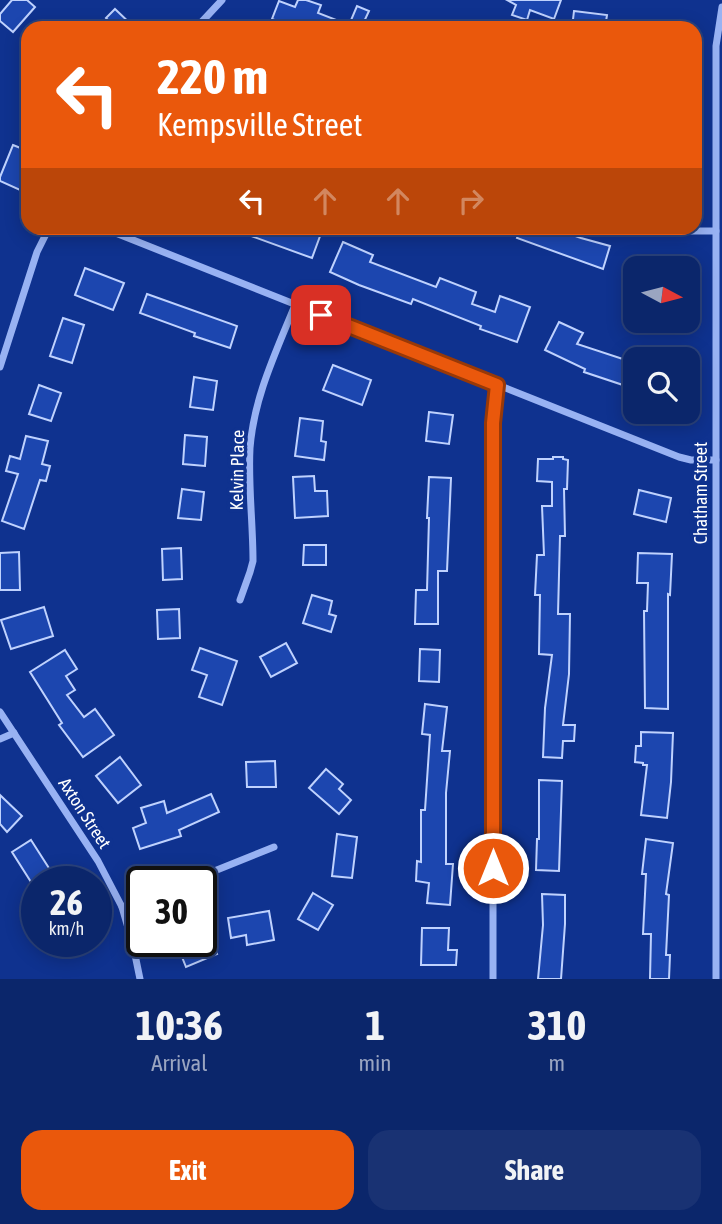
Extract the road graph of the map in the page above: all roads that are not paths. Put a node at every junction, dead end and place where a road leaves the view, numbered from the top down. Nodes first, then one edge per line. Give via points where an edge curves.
1 (222, 0) edge
2 (722, 7) edge
3 (203, 21) edge
4 (702, 231) edge
5 (716, 231) junction
6 (45, 235) edge
7 (120, 235) edge
8 (295, 305) junction
9 (2, 353) edge
10 (0, 367) edge
11 (497, 385) junction
12 (716, 460) junction
13 (240, 600) dead end
14 (0, 712) edge
15 (14, 733) junction
16 (0, 739) edge
17 (274, 847) dead end
18 (217, 870) edge
19 (126, 906) edge
20 (122, 907) junction
21 (719, 955) edge
22 (140, 979) edge
23 (493, 979) edge
24 (716, 979) edge

1 - 3 street
2 - 5 street, Chatham Street via 716,46
4 - 5 street
5 - 12 street, Chatham Street
6 - 9 street
7 - 8 street
8 - 11 street
8 - 13 street, Kelvin Place via 263,385 253,427 249,475 253,561
9 - 10 street
11 - 12 street via 679,457
11 - 23 street via 493,423
12 - 21 street, Chatham Street
14 - 15 street, Axton Street
15 - 16 street
15 - 20 street, Axton Street via 99,861
17 - 18 street
19 - 20 street
20 - 22 street, Axton Street
21 - 24 street, Chatham Street

